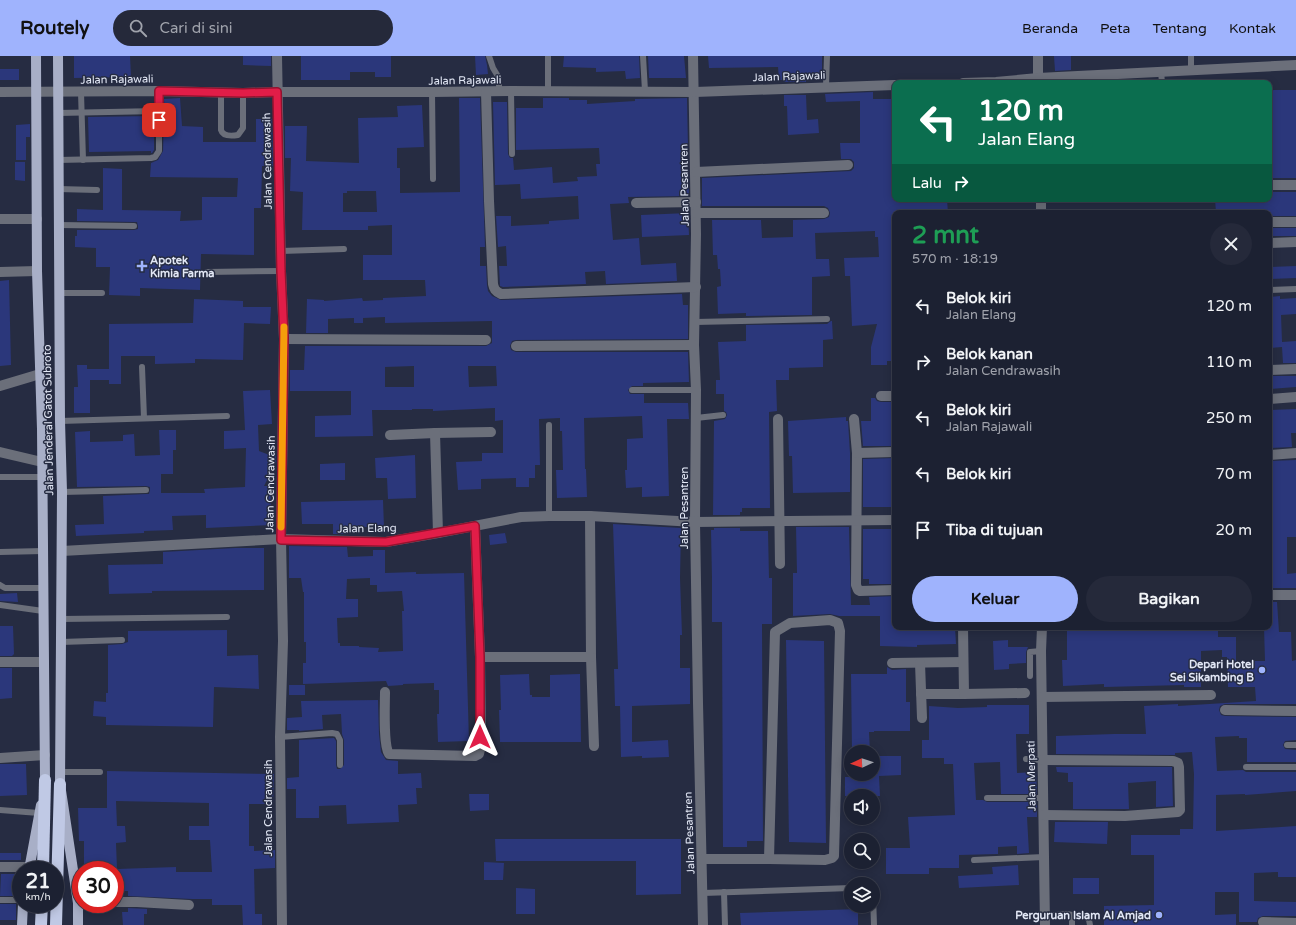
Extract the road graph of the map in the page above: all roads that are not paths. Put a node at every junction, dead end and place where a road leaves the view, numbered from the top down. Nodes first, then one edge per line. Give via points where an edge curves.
1 (36, 56) edge
2 (58, 56) edge
3 (277, 56) edge
4 (488, 56) edge
5 (548, 56) edge
6 (643, 56) edge
7 (693, 56) edge
8 (827, 56) edge
9 (1038, 56) edge
10 (1191, 56) edge
11 (1296, 65) edge
12 (1191, 70) junction
13 (1162, 71) junction
14 (1038, 80) edge
15 (1162, 80) edge
16 (892, 85) edge
17 (826, 86) junction
18 (159, 91) junction
19 (499, 91) junction
20 (511, 91) junction
21 (548, 91) junction
22 (645, 91) junction
23 (0, 92) edge
24 (36, 92) junction
25 (58, 92) junction
26 (81, 92) junction
27 (277, 92) junction
28 (432, 92) junction
29 (486, 92) junction
30 (694, 92) junction
31 (221, 93) junction
32 (243, 93) junction
33 (159, 111) junction
34 (58, 113) junction
35 (82, 113) junction
36 (512, 154) dead end
37 (58, 160) junction
38 (83, 160) junction
39 (848, 165) dead end
40 (696, 172) junction
41 (433, 179) dead end
42 (1272, 185) edge
43 (1296, 185) edge
44 (58, 189) junction
45 (97, 190) dead end
46 (696, 202) junction
47 (636, 203) dead end
48 (824, 213) dead end
49 (696, 214) junction
50 (0, 219) edge
51 (37, 219) junction
52 (1272, 222) edge
53 (1296, 222) edge
54 (59, 225) junction
55 (134, 226) dead end
56 (1296, 242) edge
57 (1272, 243) edge
58 (344, 249) dead end
59 (280, 251) junction
60 (37, 271) junction
61 (281, 271) junction
62 (0, 272) edge
63 (207, 272) dead end
64 (696, 287) junction
65 (1296, 289) edge
66 (1272, 290) edge
67 (59, 293) junction
68 (102, 293) dead end
69 (827, 319) dead end
70 (695, 322) junction
71 (284, 338) junction
72 (486, 340) dead end
73 (694, 345) junction
74 (516, 346) dead end
75 (142, 367) dead end
76 (1296, 369) edge
77 (1272, 370) edge
78 (40, 374) junction
79 (0, 386) edge
80 (632, 390) dead end
81 (696, 390) junction
82 (881, 396) dead end
83 (892, 396) edge
84 (1296, 397) edge
85 (1272, 399) edge
86 (722, 415) dead end
87 (227, 416) dead end
88 (144, 418) junction
89 (696, 418) junction
90 (778, 419) dead end
91 (854, 420) dead end
92 (60, 425) junction
93 (549, 425) dead end
94 (42, 429) junction
95 (491, 432) dead end
96 (435, 433) junction
97 (390, 435) dead end
98 (0, 452) edge
99 (892, 452) edge
100 (857, 453) junction
101 (1296, 453) edge
102 (1272, 455) edge
103 (42, 462) junction
104 (42, 476) junction
105 (0, 477) edge
106 (146, 490) dead end
107 (62, 492) junction
108 (549, 516) junction
109 (590, 516) junction
110 (779, 520) junction
111 (857, 520) junction
112 (892, 520) edge
113 (695, 522) junction
114 (475, 526) junction
115 (438, 533) junction
116 (281, 540) junction
117 (62, 550) junction
118 (43, 551) junction
119 (0, 552) edge
120 (780, 564) dead end
121 (0, 585) edge
122 (43, 588) junction
123 (892, 590) edge
124 (1272, 595) edge
125 (1296, 595) edge
126 (0, 605) edge
127 (43, 611) junction
128 (227, 617) dead end
129 (61, 619) junction
130 (963, 630) edge
131 (1042, 630) edge
132 (122, 640) dead end
133 (61, 642) junction
134 (1042, 651) junction
135 (480, 657) junction
136 (591, 657) junction
137 (0, 662) edge
138 (44, 662) junction
139 (963, 662) junction
140 (892, 663) dead end
141 (920, 663) junction
142 (1030, 676) dead end
143 (385, 692) dead end
144 (1025, 693) dead end
145 (921, 694) junction
146 (964, 694) junction
147 (1042, 696) junction
148 (1211, 696) dead end
149 (1225, 710) dead end
150 (1296, 710) edge
151 (922, 718) dead end
152 (280, 737) junction
153 (1296, 745) edge
154 (594, 746) dead end
155 (1287, 746) dead end
156 (45, 755) junction
157 (0, 758) edge
158 (1026, 759) dead end
159 (1043, 760) junction
160 (340, 765) dead end
161 (1296, 767) edge
162 (1246, 768) dead end
163 (60, 772) junction
164 (100, 772) dead end
165 (45, 780) junction
166 (60, 784) junction
167 (988, 798) dead end
168 (1043, 798) junction
169 (0, 810) edge
170 (39, 813) junction
171 (1044, 815) junction
172 (1044, 857) junction
173 (702, 859) junction
174 (769, 859) junction
175 (974, 860) dead end
176 (30, 861) edge
177 (43, 861) edge
178 (73, 861) edge
179 (0, 867) edge
180 (12, 867) edge
181 (844, 888) edge
182 (724, 892) junction
183 (703, 893) junction
184 (0, 900) edge
185 (12, 900) edge
186 (124, 902) edge
187 (189, 905) dead end
188 (23, 913) edge
189 (42, 913) edge
190 (79, 913) edge
191 (874, 913) edge
192 (1072, 915) junction
193 (1046, 921) edge
194 (1263, 922) dead end
195 (1296, 923) edge
196 (22, 925) edge
197 (41, 925) edge
198 (56, 925) edge
199 (78, 925) edge
200 (282, 925) edge
201 (703, 925) edge
202 (725, 925) edge
203 (874, 925) edge
204 (1072, 925) edge
205 (1090, 925) edge

1 - 24 main road, Jalan Jenderal Gatot Subroto
2 - 25 main road, Jalan Jenderal Gatot Subroto
3 - 27 street, Jalan Cendrawasih
4 - 19 lane via 499,78
5 - 21 lane
6 - 22 lane
7 - 30 street, Jalan Pesantren
8 - 17 lane
9 - 14 street
10 - 12 lane
11 - 12 street
12 - 13 street
13 - 14 street
13 - 15 lane
16 - 17 street, Jalan Rajawali
17 - 30 street, Jalan Rajawali
18 - 26 street, Jalan Rajawali
18 - 31 street, Jalan Rajawali
18 - 33 lane
19 - 20 street, Jalan Rajawali
19 - 29 street, Jalan Rajawali
20 - 21 street, Jalan Rajawali
20 - 36 lane
21 - 22 street, Jalan Rajawali
22 - 30 street, Jalan Rajawali
23 - 24 street, Jalan Rajawali
24 - 25 street, Jalan Rajawali
24 - 51 main road, Jalan Jenderal Gatot Subroto
25 - 26 street, Jalan Rajawali
25 - 34 main road, Jalan Jenderal Gatot Subroto
26 - 35 lane
27 - 28 street, Jalan Rajawali
27 - 32 street, Jalan Rajawali
27 - 59 street, Jalan Cendrawasih
28 - 29 street, Jalan Rajawali
28 - 41 lane
29 - 64 street via 493,284 496,292 501,294
30 - 40 street, Jalan Pesantren
31 - 32 street, Jalan Rajawali
31 - 32 lane via 221,130 228,136 238,135 243,128
33 - 35 lane
33 - 38 lane via 159,151 155,157
34 - 35 lane
34 - 37 main road, Jalan Jenderal Gatot Subroto
35 - 38 lane
37 - 38 lane
37 - 44 main road, Jalan Jenderal Gatot Subroto
39 - 40 street
40 - 46 street, Jalan Pesantren
42 - 43 street
44 - 45 lane
44 - 54 main road, Jalan Jenderal Gatot Subroto
46 - 47 street
46 - 49 street, Jalan Pesantren
48 - 49 street
49 - 64 street, Jalan Pesantren
50 - 51 street
51 - 60 main road, Jalan Jenderal Gatot Subroto
52 - 53 street
54 - 55 lane
54 - 67 main road, Jalan Jenderal Gatot Subroto
56 - 57 street
58 - 59 lane
59 - 61 street, Jalan Cendrawasih
60 - 62 street
60 - 78 main road, Jalan Jenderal Gatot Subroto
61 - 63 lane
61 - 71 street, Jalan Cendrawasih
64 - 70 street, Jalan Pesantren
65 - 66 lane
67 - 68 lane
67 - 92 main road, Jalan Jenderal Gatot Subroto
69 - 70 lane
70 - 73 street, Jalan Pesantren
71 - 72 street
71 - 116 street, Jalan Cendrawasih
73 - 74 street
73 - 81 street, Jalan Pesantren
75 - 88 lane
76 - 77 street
78 - 79 street
78 - 94 main road, Jalan Jenderal Gatot Subroto
80 - 81 lane
81 - 89 street, Jalan Pesantren
82 - 83 street
84 - 85 street
86 - 89 lane
87 - 88 lane
88 - 92 lane
89 - 113 street, Jalan Pesantren
90 - 110 street
91 - 100 street
92 - 94 main road
92 - 107 main road, Jalan Jenderal Gatot Subroto
93 - 108 lane
94 - 103 main road, Jalan Jenderal Gatot Subroto
95 - 96 street
96 - 97 street
96 - 115 street
98 - 103 street
99 - 100 street
100 - 111 street
101 - 102 street
103 - 104 main road, Jalan Jenderal Gatot Subroto
104 - 105 lane
104 - 118 main road, Jalan Jenderal Gatot Subroto
106 - 107 lane
107 - 117 main road, Jalan Jenderal Gatot Subroto
108 - 109 street, Jalan Elang
108 - 114 street, Jalan Elang via 521,517
109 - 113 street, Jalan Elang
109 - 136 street
110 - 111 street, Jalan Elang
110 - 113 street, Jalan Elang
110 - 120 street
111 - 112 street, Jalan Elang
111 - 123 street via 858,590
113 - 173 street, Jalan Pesantren
114 - 115 street, Jalan Elang
114 - 135 street
115 - 116 street, Jalan Elang via 386,542
116 - 117 street, Jalan Elang
116 - 152 street, Jalan Cendrawasih via 283,641
117 - 129 main road, Jalan Jenderal Gatot Subroto
118 - 119 lane
118 - 122 main road, Jalan Jenderal Gatot Subroto
121 - 122 lane via 5,588
122 - 127 main road, Jalan Jenderal Gatot Subroto
124 - 125 street
126 - 127 lane
127 - 138 main road, Jalan Jenderal Gatot Subroto
128 - 129 lane
129 - 133 main road, Jalan Jenderal Gatot Subroto
130 - 139 street
131 - 134 street, Jalan Merpati
132 - 133 lane
133 - 163 main road, Jalan Jenderal Gatot Subroto
134 - 142 lane via 1030,654
134 - 147 street, Jalan Merpati
135 - 136 street
135 - 143 street via 481,745 479,754 475,756 390,754 386,742
136 - 154 street
137 - 138 street
138 - 156 main road, Jalan Jenderal Gatot Subroto
139 - 141 street
139 - 146 street
140 - 141 street
141 - 145 street
144 - 146 street
145 - 146 street
145 - 151 street
147 - 148 street
147 - 159 street, Jalan Merpati
149 - 150 street
152 - 160 lane via 337,734 340,740
152 - 200 street, Jalan Cendrawasih
153 - 155 lane
156 - 157 street
156 - 165 main road, Jalan Jenderal Gatot Subroto
158 - 159 lane
159 - 168 street, Jalan Merpati
159 - 171 street via 1174,761 1179,767 1180,810 1125,816
161 - 162 lane
163 - 164 lane
163 - 166 main road, Jalan Jenderal Gatot Subroto
165 - 170 main road, Jalan Jenderal Gatot Subroto
165 - 177 highway, Jalan Jenderal Gatot Subroto
166 - 178 main road, Jalan Jenderal Gatot Subroto
166 - 198 highway, Jalan Jenderal Gatot Subroto
167 - 168 lane
168 - 171 street, Jalan Merpati
169 - 170 lane
170 - 176 main road, Jalan Jenderal Gatot Subroto
171 - 172 street, Jalan Merpati
172 - 175 lane
172 - 193 street, Jalan Merpati
173 - 174 street
173 - 183 street, Jalan Pesantren
174 - 174 street via 825,860 834,856 840,631 835,621 790,623 775,632
179 - 180 street
181 - 182 lane
182 - 183 lane
182 - 202 lane
183 - 201 street, Jalan Pesantren
184 - 185 lane
186 - 187 street
188 - 196 main road
189 - 197 highway
190 - 199 main road, Jalan Jenderal Gatot Subroto
191 - 203 lane
192 - 193 lane via 1067,914
192 - 204 lane
192 - 205 lane via 1087,917
194 - 195 street

